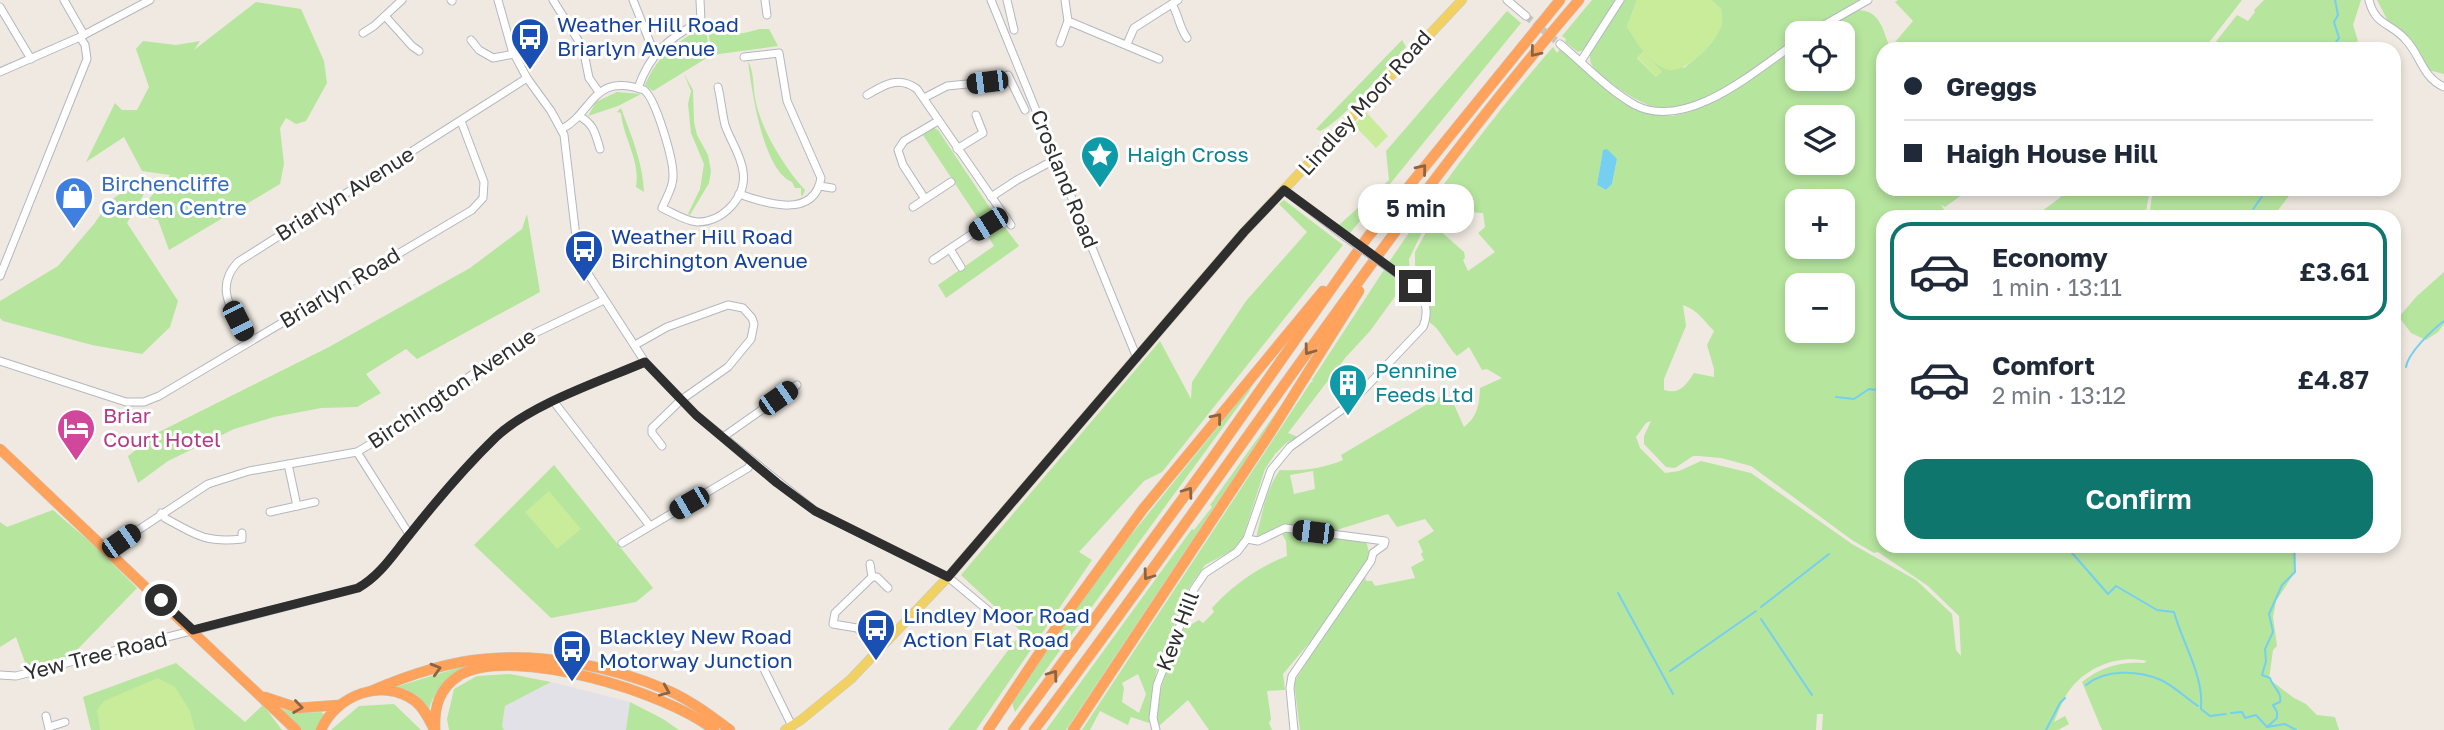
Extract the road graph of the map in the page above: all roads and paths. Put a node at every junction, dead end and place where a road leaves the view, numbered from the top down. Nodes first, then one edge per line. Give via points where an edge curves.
1 (64, 0) edge
2 (130, 0) edge
3 (150, 0) edge
4 (402, 0) edge
5 (498, 0) edge
6 (553, 0) edge
7 (633, 0) edge
8 (700, 0) edge
9 (765, 0) edge
10 (991, 0) edge
11 (1007, 0) edge
12 (1065, 0) edge
13 (1462, 0) edge
14 (1507, 0) edge
15 (1560, 0) edge
16 (1580, 0) edge
17 (1620, 0) edge
18 (1868, 0) edge
19 (2369, 0) edge
20 (1175, 2) edge
21 (0, 7) edge
22 (135, 8) junction
23 (767, 15) dead end
24 (385, 16) junction
25 (1527, 16) tunnel mouth
26 (701, 21) junction
27 (1068, 21) junction
28 (1831, 21) edge
29 (713, 26) dead end
30 (1014, 30) dead end
31 (363, 33) dead end
32 (82, 36) junction
33 (1187, 38) dead end
34 (471, 40) dead end
35 (1060, 43) dead end
36 (1127, 44) junction
37 (1560, 44) tunnel mouth
38 (1785, 50) edge
39 (419, 51) dead end
40 (514, 54) junction
41 (655, 55) junction
42 (744, 57) dead end
43 (31, 59) junction
44 (1160, 59) dead end
45 (1581, 61) junction
46 (0, 72) edge
47 (527, 78) junction
48 (718, 87) dead end
49 (2444, 87) edge
50 (638, 88) junction
51 (599, 92) junction
52 (867, 95) dead end
53 (924, 98) junction
54 (1025, 110) dead end
55 (976, 115) dead end
56 (579, 116) junction
57 (461, 121) junction
58 (937, 121) junction
59 (562, 129) junction
60 (600, 149) dead end
61 (957, 149) junction
62 (1056, 159) junction
63 (951, 182) dead end
64 (820, 186) junction
65 (832, 188) dead end
66 (1284, 190) junction
67 (739, 194) junction
68 (991, 197) junction
69 (925, 199) junction
70 (913, 207) dead end
71 (1002, 214) junction
72 (1011, 225) dead end
73 (1391, 236) junction
74 (1367, 238) junction
75 (950, 249) junction
76 (933, 260) dead end
77 (961, 267) dead end
78 (0, 276) edge
79 (604, 300) junction
80 (249, 342) junction
81 (635, 345) junction
82 (1137, 358) junction
83 (0, 361) edge
84 (645, 362) junction
85 (797, 384) dead end
86 (681, 400) junction
87 (554, 402) junction
88 (723, 437) junction
89 (662, 446) dead end
90 (0, 449) edge
91 (357, 452) junction
92 (752, 461) junction
93 (288, 464) junction
94 (315, 502) dead end
95 (297, 506) junction
96 (270, 512) dead end
97 (161, 513) junction
98 (650, 526) junction
99 (242, 533) dead end
100 (409, 534) junction
101 (1247, 539) junction
102 (622, 542) dead end
103 (108, 550) junction
104 (870, 564) dead end
105 (872, 577) junction
106 (948, 577) junction
107 (888, 588) dead end
108 (996, 617) dead end
109 (193, 630) junction
110 (880, 648) junction
111 (758, 657) dead end
112 (0, 675) edge
113 (371, 691) junction
114 (258, 695) junction
115 (340, 705) junction
116 (46, 716) dead end
117 (65, 722) dead end
118 (49, 728) edge
119 (788, 728) edge
120 (296, 730) edge
121 (321, 730) edge
122 (435, 730) edge
123 (713, 730) edge
124 (730, 730) edge
125 (988, 730) edge
126 (1013, 730) edge
127 (1034, 730) edge
128 (1073, 730) edge
129 (1156, 730) edge
130 (1294, 730) edge

1 - 32 street
2 - 22 street
3 - 22 street
4 - 24 street
5 - 40 street
6 - 51 street via 578,40 589,78
7 - 41 street
8 - 26 street
9 - 23 street
10 - 62 street, Crosland Road
11 - 30 street
12 - 27 street
13 - 66 main road, Lindley Moor Road
14 - 25 street
74 -> 15 highway
16 -> 73 highway
17 - 45 street
18 - 28 street
19 - 49 street via 2379,21 2406,40 2425,72
20 - 33 street via 1179,27
20 - 36 street via 1134,28
21 - 43 street
22 - 32 street
24 - 31 street
24 - 39 street
26 - 29 street
26 - 41 street via 678,33
27 - 35 street
27 - 36 street
32 - 43 street
32 - 78 street via 87,59
34 - 40 street via 493,58
36 - 44 street
37 - 45 street
38 - 45 street via 1708,101 1671,113 1632,103
40 - 47 street
41 - 50 street
42 - 64 street via 779,53 784,93 819,170
43 - 46 street
47 - 57 street, Briarlyn Avenue
47 - 59 street
48 - 67 street via 725,125 743,170
50 - 51 street via 619,86
50 - 67 street via 653,101 673,166 672,187 662,208 688,220 710,220 724,214
51 - 56 street
52 - 53 street via 898,81 909,83
53 - 54 street via 947,86 1008,75
53 - 58 street
55 - 61 street via 983,133
56 - 59 street
56 - 60 street via 589,121
57 - 80 street, Briarlyn Avenue via 229,271 225,285 228,300
57 - 80 street, Briarlyn Road via 484,182 483,198 472,210
58 - 61 street
58 - 69 street via 904,141 898,150
59 - 79 street via 577,245 583,267
61 - 68 street
62 - 68 street
62 - 82 street, Crosland Road
63 - 69 street
64 - 65 street
64 - 67 street via 809,199 790,206
66 - 82 main road, Lindley Moor Road
66 - 101 street, Kew Hill, bridge via 1415,286 1426,314 1423,327 1350,404 1279,459 1265,482
68 - 71 street
69 - 70 street
71 - 72 street
71 - 75 street
73 -> 127 highway
73 - 128 highway via 1270,433
125 -> 74 highway via 1143,509
126 -> 74 highway
75 - 76 street
75 - 77 street
79 - 81 street
79 - 91 street, Birchington Avenue via 535,332
80 - 83 street, Briarlyn Road via 144,402 126,402
81 - 84 street
81 - 86 street via 667,327 728,305 748,313 754,332 744,350
82 - 106 main road, Lindley Moor Road
84 - 86 street
84 - 87 street, Yew Tree Road
85 - 88 street
86 - 88 street
86 - 89 street via 652,428
87 - 98 street
87 - 100 street, Yew Tree Road via 497,436
88 - 92 street
90 - 103 highway
91 - 93 street, Birchington Avenue
91 - 100 street
92 - 98 street via 748,468
92 - 106 street via 815,511
93 - 95 street
93 - 97 street, Birchington Avenue via 208,484
94 - 95 street
95 - 96 street
97 - 99 street via 201,538 243,540
97 - 103 street, Birchington Avenue
98 - 102 street
100 - 109 street, Yew Tree Road via 369,582 358,588
101 - 129 street, Kew Hill via 1195,586 1157,685
101 - 130 street via 1258,541 1285,528 1385,542 1373,553 1292,676
103 - 109 highway
104 - 105 street
105 - 107 street
105 - 110 street via 835,613 833,624 857,628
106 - 108 street
106 - 110 main road, Lindley Moor Road
109 - 112 street, Yew Tree Road via 16,676
109 - 114 highway
110 - 119 main road, Lindley Moor Road via 851,679
111 - 119 street
113 - 115 highway
113 - 122 highway via 403,694 424,710
113 -> 124 highway via 430,670 482,659 544,659 607,671 666,690
114 -> 115 highway via 298,708
114 - 120 highway
115 - 121 highway
116 - 118 street
117 - 118 street
122 - 123 highway via 438,701 454,680 472,671 519,667 603,680 685,711

